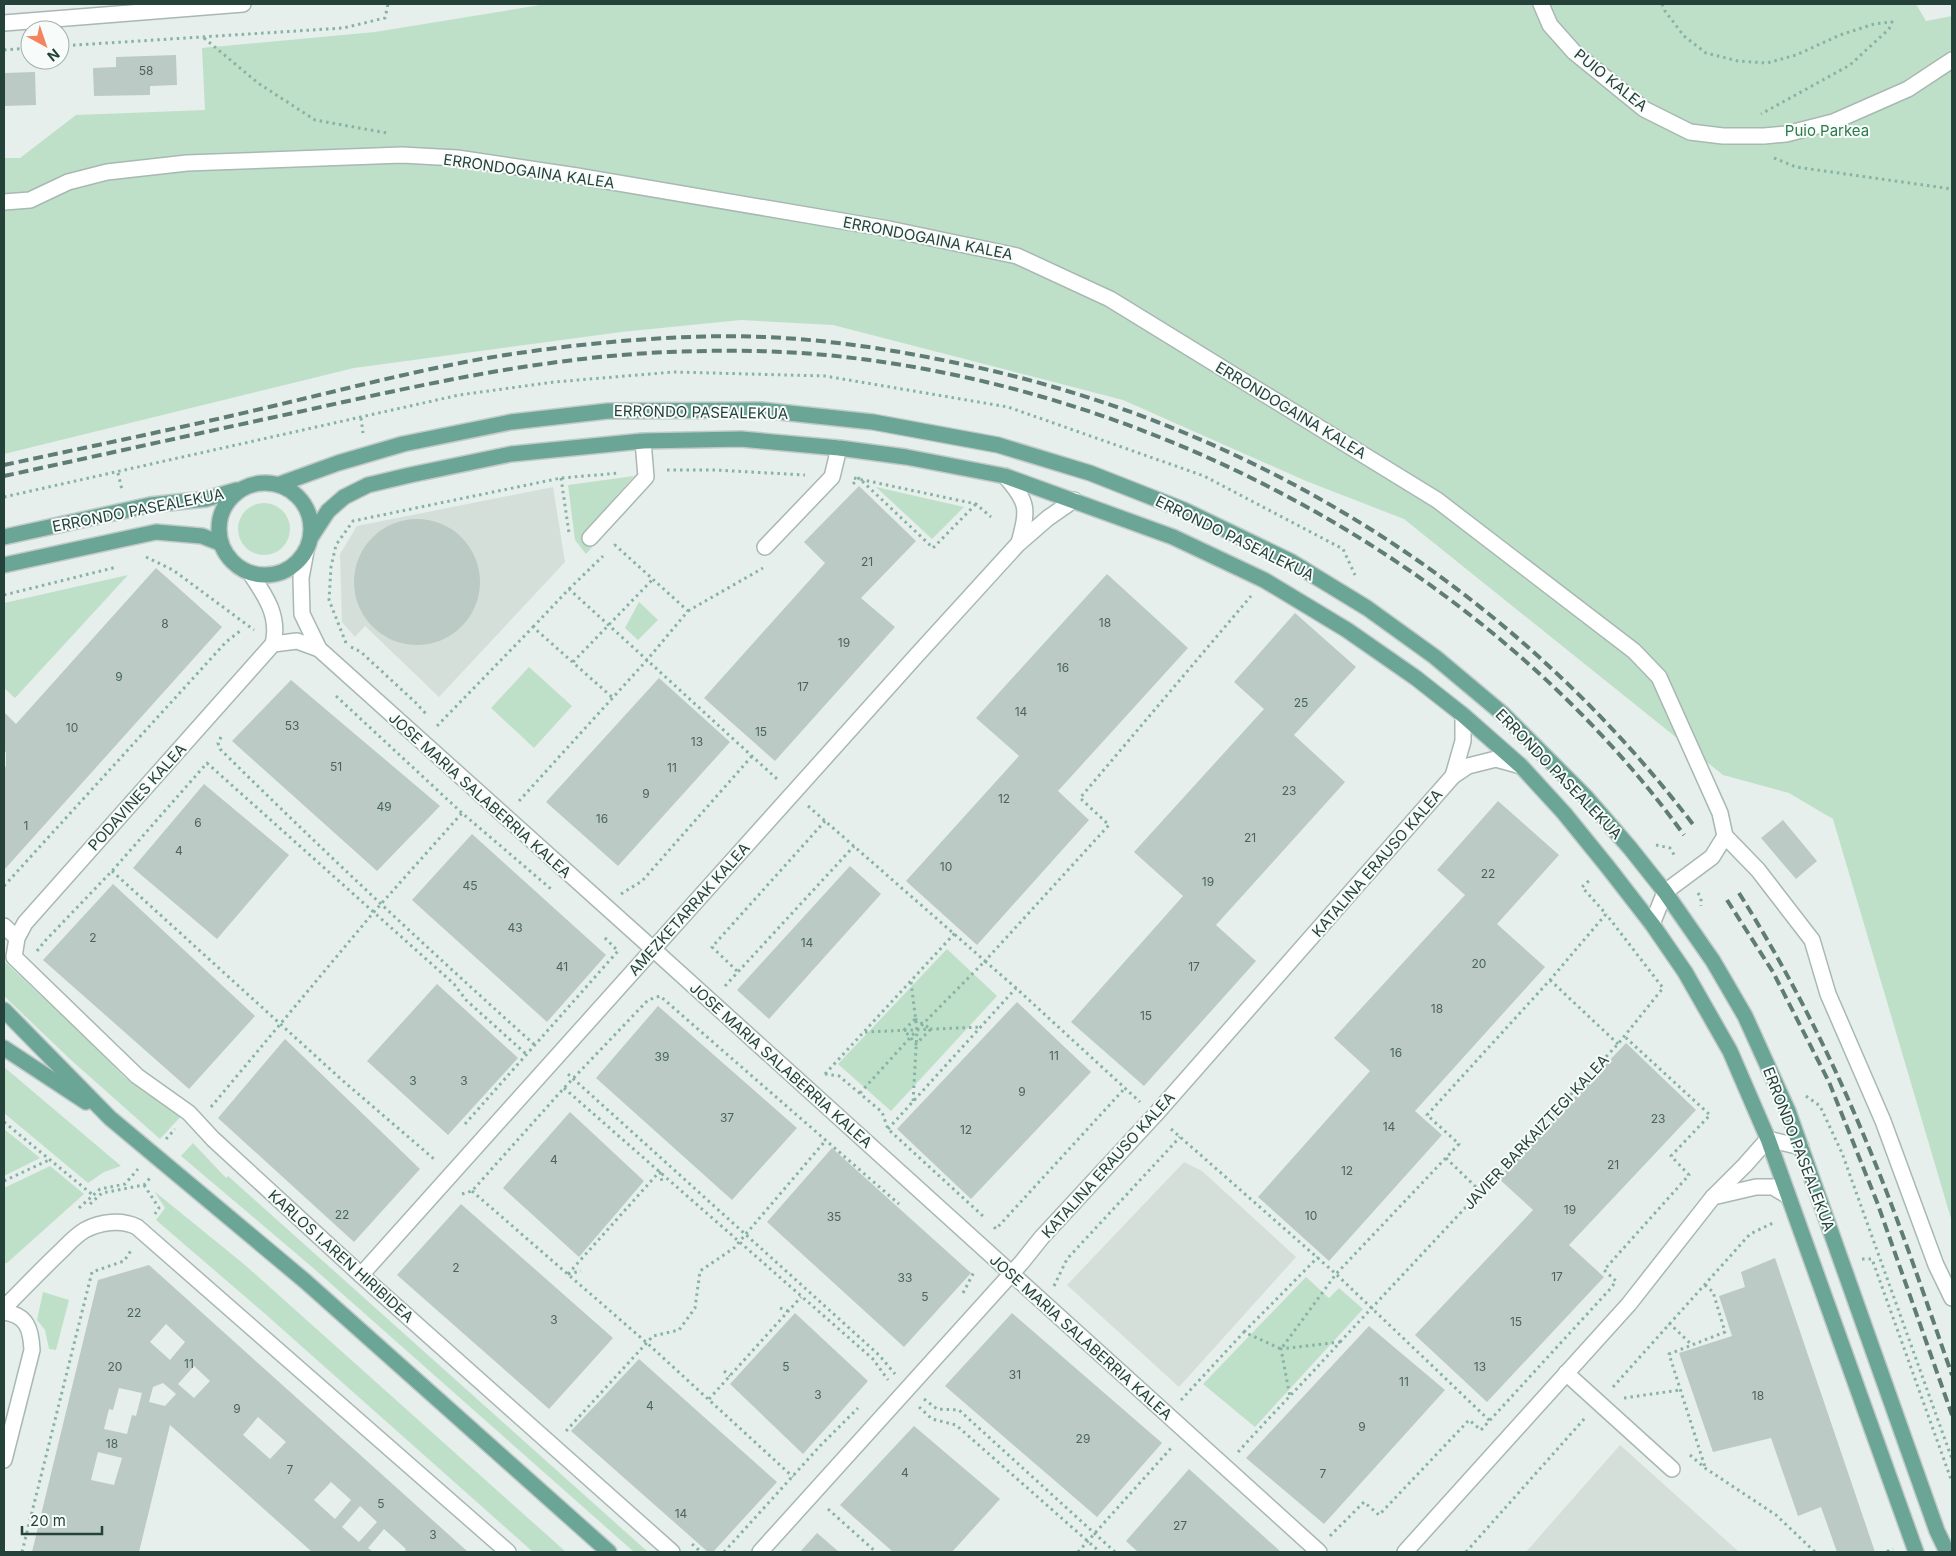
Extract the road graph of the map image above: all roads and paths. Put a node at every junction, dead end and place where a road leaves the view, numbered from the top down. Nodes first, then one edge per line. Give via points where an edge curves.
1 (243, 4) edge
2 (388, 4) edge
3 (1541, 4) edge
4 (1662, 4) edge
5 (4, 23) edge
6 (204, 38) junction
7 (70, 45) edge
8 (20, 49) edge
9 (4, 50) edge
10 (1952, 60) edge
11 (1760, 114) dead end
12 (393, 134) dead end
13 (1769, 155) dead end
14 (1952, 190) edge
15 (4, 202) edge
16 (361, 418) junction
17 (363, 435) dead end
18 (644, 441) junction
19 (839, 448) junction
20 (118, 473) junction
21 (1005, 476) junction
22 (860, 478) dead end
23 (280, 484) junction
24 (243, 487) junction
25 (4, 497) edge
26 (124, 497) dead end
27 (1074, 500) junction
28 (976, 504) dead end
29 (4, 537) edge
30 (590, 538) dead end
31 (220, 543) junction
32 (308, 544) junction
33 (1018, 544) junction
34 (765, 547) dead end
35 (141, 555) dead end
36 (4, 565) edge
37 (117, 567) dead end
38 (250, 573) junction
39 (1357, 579) dead end
40 (652, 580) junction
41 (1264, 580) junction
42 (569, 589) junction
43 (4, 595) edge
44 (609, 625) junction
45 (533, 627) junction
46 (240, 630) dead end
47 (273, 644) junction
48 (319, 649) junction
49 (648, 660) junction
50 (573, 662) junction
51 (331, 691) dead end
52 (613, 698) junction
53 (1463, 715) junction
54 (437, 726) dead end
55 (227, 730) dead end
56 (752, 756) junction
57 (1521, 766) junction
58 (1453, 776) junction
59 (793, 793) junction
60 (519, 802) dead end
61 (462, 813) junction
62 (825, 821) junction
63 (1725, 836) junction
64 (1652, 844) dead end
65 (854, 846) junction
66 (112, 871) junction
67 (1688, 876) junction
68 (1594, 877) dead end
69 (4, 886) edge
70 (553, 891) dead end
71 (1665, 892) junction
72 (620, 894) dead end
73 (381, 904) junction
74 (373, 913) junction
75 (1606, 914) junction
76 (1702, 915) dead end
77 (25, 922) junction
78 (1652, 924) junction
79 (4, 926) edge
80 (598, 930) dead end
81 (955, 933) junction
82 (17, 938) junction
83 (45, 941) junction
84 (654, 949) junction
85 (34, 954) dead end
86 (14, 957) joint
87 (986, 961) junction
88 (737, 972) junction
89 (1550, 980) junction
90 (911, 982) junction
91 (1016, 988) junction
92 (731, 992) dead end
93 (4, 1010) edge
94 (916, 1018) junction
95 (924, 1023) junction
96 (282, 1025) junction
97 (982, 1026) junction
98 (931, 1029) junction
99 (904, 1030) junction
100 (917, 1030) junction
101 (864, 1032) junction
102 (1624, 1036) junction
103 (910, 1038) junction
104 (535, 1044) junction
105 (916, 1044) junction
106 (1618, 1044) junction
107 (4, 1048) edge
108 (526, 1054) junction
109 (553, 1061) junction
110 (817, 1068) dead end
111 (824, 1074) junction
112 (573, 1079) junction
113 (564, 1088) junction
114 (1125, 1088) junction
115 (860, 1093) junction
116 (1804, 1095) dead end
117 (913, 1103) junction
118 (1155, 1115) junction
119 (110, 1118) junction
120 (194, 1118) junction
121 (4, 1122) edge
122 (460, 1129) dead end
123 (888, 1129) junction
124 (1180, 1137) junction
125 (1768, 1138) junction
126 (826, 1140) junction
127 (1801, 1147) junction
128 (1446, 1158) junction
129 (158, 1159) junction
130 (49, 1160) junction
131 (428, 1166) dead end
132 (660, 1171) junction
133 (4, 1181) edge
134 (662, 1182) dead end
135 (144, 1186) junction
136 (472, 1191) junction
137 (1480, 1191) junction
138 (95, 1196) junction
139 (1788, 1196) junction
140 (453, 1197) dead end
141 (1712, 1197) junction
142 (900, 1205) dead end
143 (83, 1211) dead end
144 (72, 1215) dead end
145 (1778, 1220) dead end
146 (144, 1231) junction
147 (746, 1233) junction
148 (739, 1241) junction
149 (1857, 1251) dead end
150 (1318, 1257) junction
151 (970, 1266) dead end
152 (581, 1271) dead end
153 (568, 1274) junction
154 (1012, 1274) junction
155 (1336, 1274) junction
156 (361, 1275) junction
157 (1704, 1285) junction
158 (1054, 1287) dead end
159 (802, 1297) junction
160 (958, 1298) dead end
161 (1952, 1298) edge
162 (4, 1308) edge
163 (780, 1308) dead end
164 (1372, 1308) junction
165 (788, 1311) junction
166 (4, 1312) edge
167 (1668, 1323) junction
168 (1244, 1332) junction
169 (1340, 1342) junction
170 (647, 1343) junction
171 (1692, 1345) junction
172 (1280, 1349) junction
173 (900, 1365) dead end
174 (724, 1371) dead end
175 (893, 1373) junction
176 (1566, 1373) junction
177 (730, 1376) junction
178 (888, 1379) junction
179 (881, 1386) dead end
180 (908, 1389) junction
181 (1680, 1390) junction
182 (1290, 1397) junction
183 (1624, 1398) dead end
184 (709, 1399) junction
185 (1178, 1402) dead end
186 (1598, 1403) junction
187 (861, 1406) dead end
188 (1490, 1421) junction
189 (566, 1431) junction
190 (573, 1437) dead end
191 (552, 1446) junction
192 (1172, 1447) dead end
193 (1236, 1454) dead end
194 (1952, 1459) edge
195 (4, 1460) edge
196 (1672, 1469) dead end
197 (793, 1477) junction
198 (1952, 1482) edge
199 (828, 1509) dead end
200 (1094, 1534) junction
201 (1328, 1538) dead end
202 (687, 1540) dead end
203 (1087, 1542) junction
204 (22, 1552) edge
205 (508, 1552) edge
206 (609, 1552) edge
207 (672, 1552) edge
208 (701, 1552) edge
209 (724, 1552) edge
210 (760, 1552) edge
211 (876, 1552) edge
212 (1078, 1552) edge
213 (1100, 1552) edge
214 (1114, 1552) edge
215 (1318, 1552) edge
216 (1405, 1552) edge
217 (1466, 1552) edge
218 (1815, 1552) edge
219 (1916, 1552) edge
220 (1947, 1552) edge

1 - 5 street
2 - 6 path via 385,18 343,28
3 - 10 street, PUIO KALEA via 1550,25 1574,52 1644,109 1690,132 1764,136 1833,122 1908,89
4 - 11 path via 1684,36 1706,53 1738,61 1768,63 1796,55 1840,35 1892,22 1889,29 1850,65
6 - 7 path
6 - 12 path via 258,83 315,120
8 - 9 path
13 - 14 path via 1796,167
15 - 63 street, ERRONDOGAINA KALEA via 30,200 68,182 107,172 187,163 402,155 457,158 577,176 889,228 1017,256 1110,299 1437,500 1634,651 1659,676 1720,813
16 - 17 path
16 - 20 path
16 - 39 path via 459,395 554,382 674,372 825,376 1008,406 1204,476 1343,549
18 - 19 main road, ERRONDO PASEALEKUA via 741,438
18 - 30 street via 646,477
18 - 32 main road, ERRONDO PASEALEKUA via 511,454 368,485 344,497 328,511
19 - 21 main road, ERRONDO PASEALEKUA
19 - 34 street via 832,477
20 - 25 path
20 - 26 path
21 - 27 main road, ERRONDO PASEALEKUA
21 - 33 street, AMEZKETARRAK KALEA via 1019,491 1026,508
22 - 28 path via 933,548
23 - 24 main road via 255,483
23 - 32 main road via 295,492 305,505 311,520
23 - 71 main road, ERRONDO PASEALEKUA via 403,444 510,422 608,411 762,410 873,422 998,445 1090,472 1184,510 1290,561 1367,608 1436,657 1503,714 1585,796
24 - 29 main road, ERRONDO PASEALEKUA via 206,500 150,505
24 - 31 main road via 221,511
27 - 33 street, AMEZKETARRAK KALEA
27 - 41 main road, ERRONDO PASEALEKUA via 1173,537
31 - 36 main road, ERRONDO PASEALEKUA via 202,536 156,532
31 - 38 main road via 227,556
32 - 38 main road via 298,562 288,569 276,574
32 - 48 street, JOSE MARIA SALABERRIA KALEA via 301,578 302,614
33 - 59 street, AMEZKETARRAK KALEA
35 - 47 path via 173,570
37 - 43 path
38 - 47 street via 273,611 276,633
40 - 42 path via 615,545
40 - 44 path
40 - 49 path via 688,611
41 - 53 main road, ERRONDO PASEALEKUA via 1347,630
41 - 87 path via 1080,798 1109,825
42 - 44 path
42 - 45 path
44 - 49 path
44 - 50 path
45 - 50 path
45 - 54 path
46 - 69 path via 219,649
47 - 48 street via 297,641
47 - 77 street, PODAVINES KALEA
48 - 84 street, JOSE MARIA SALABERRIA KALEA
49 - 52 path
49 - 56 path
50 - 52 path
51 - 61 path
52 - 60 path
53 - 57 main road, ERRONDO PASEALEKUA
53 - 58 street, KATALINA ERAUSO KALEA via 1463,741
55 - 73 path via 218,743 220,749
56 - 59 path
56 - 72 path via 642,881
57 - 58 street, KATALINA ERAUSO KALEA via 1496,759 1468,766
57 - 78 main road, ERRONDO PASEALEKUA via 1564,813
58 - 118 street, KATALINA ERAUSO KALEA
59 - 62 path
59 - 84 street, AMEZKETARRAK KALEA
61 - 70 path
61 - 73 path
62 - 65 path
62 - 88 path via 712,947
63 - 67 street via 1712,858
63 - 161 street via 1758,870 1812,940 1828,994 1883,1120 1936,1265
64 - 67 path via 1670,848
65 - 81 path
65 - 88 path
66 - 74 path via 207,764
66 - 83 path
66 - 96 path
67 - 71 street
67 - 76 path via 1701,898
68 - 75 path via 1582,887
71 - 78 street
71 - 127 main road, ERRONDO PASEALEKUA via 1713,961 1745,1016
73 - 74 path
73 - 104 path
74 - 96 path
74 - 108 path via 454,984 466,1000
75 - 89 path
75 - 102 path, JAVIER BARKAIZTEGI KALEA via 1663,988
77 - 82 street, PODAVINES KALEA
77 - 83 path
78 - 125 main road, ERRONDO PASEALEKUA via 1685,972 1730,1051
79 - 82 street
80 - 104 path via 618,952
81 - 87 path
81 - 90 path
82 - 86 street, PODAVINES KALEA
83 - 85 path
84 - 109 street, AMEZKETARRAK KALEA
84 - 154 street, JOSE MARIA SALABERRIA KALEA
86 - 120 street, KARLOS I.AREN HIRIBIDEA via 137,1076
87 - 91 path
87 - 95 path
88 - 92 path via 724,986
89 - 106 path
89 - 128 path via 1427,1115 1458,1144
90 - 94 path
90 - 101 path
91 - 97 path
91 - 114 path
93 - 119 main road
94 - 95 path
94 - 99 path
94 - 100 path
95 - 98 path
95 - 100 path
96 - 120 path
96 - 131 path via 434,1159
97 - 98 path
97 - 117 path
98 - 100 path
98 - 105 path
99 - 100 path
99 - 101 path
99 - 103 path
100 - 103 path
100 - 105 path
101 - 111 path
102 - 106 path, JAVIER BARKAIZTEGI KALEA
102 - 188 path via 1710,1115 1671,1156 1689,1175 1604,1270 1616,1281
103 - 105 path
103 - 115 path
104 - 108 path
104 - 109 path
105 - 117 path
106 - 137 path, JAVIER BARKAIZTEGI KALEA
107 - 119 main road
108 - 122 path
109 - 112 path
109 - 156 street, AMEZKETARRAK KALEA
110 - 111 path
111 - 115 path via 839,1076
112 - 113 path
112 - 126 path via 648,1000 660,996
112 - 147 path
113 - 132 path
113 - 136 path
114 - 118 path
114 - 123 path via 996,1229
115 - 123 path via 882,1112
116 - 194 path via 1820,1106 1842,1153
117 - 123 path
118 - 124 path
118 - 154 street, KATALINA ERAUSO KALEA
119 - 129 main road
120 - 129 path
120 - 156 street, KARLOS I.AREN HIRIBIDEA
121 - 130 path
124 - 150 path
124 - 158 path via 1066,1259
125 - 127 street
125 - 139 main road, ERRONDO PASEALEKUA
125 - 141 street
126 - 142 path
126 - 147 path
127 - 220 main road, ERRONDO PASEALEKUA
128 - 137 path
128 - 155 path
129 - 135 path
129 - 138 path via 125,1184 100,1189
129 - 206 main road via 305,1281
130 - 133 path
130 - 138 path
132 - 134 path
132 - 148 path
132 - 153 path
135 - 138 path
135 - 146 path via 159,1208
136 - 140 path
136 - 153 path
137 - 164 path, JAVIER BARKAIZTEGI KALEA
138 - 143 path
138 - 144 path
139 - 141 street via 1773,1188 1756,1187
139 - 219 main road, ERRONDO PASEALEKUA
141 - 176 street via 1629,1304
145 - 157 path via 1750,1234
146 - 162 street via 129,1223 102,1224 83,1231
146 - 204 path via 124,1261 92,1272
146 - 205 street
147 - 148 path
147 - 175 path via 879,1355
148 - 159 path
148 - 170 path via 700,1271 695,1308 679,1330 653,1336
149 - 198 path via 1860,1259 1872,1259
150 - 155 path
150 - 168 path
151 - 160 path via 976,1271
152 - 153 path
153 - 170 path
154 - 180 street, KATALINA ERAUSO KALEA
154 - 215 street, JOSE MARIA SALABERRIA KALEA
155 - 164 path
155 - 172 path
156 - 191 street, KARLOS I.AREN HIRIBIDEA
157 - 167 path
157 - 171 path via 1713,1292 1725,1332
159 - 165 path
159 - 178 path via 873,1359
163 - 165 path
164 - 169 path, JAVIER BARKAIZTEGI KALEA
164 - 188 path
165 - 177 path
166 - 195 street via 15,1314 25,1322 32,1337 32,1350
167 - 171 path
167 - 186 path
168 - 172 path
168 - 185 path
169 - 172 path
169 - 182 path, JAVIER BARKAIZTEGI KALEA
170 - 184 path
170 - 189 path
171 - 181 path via 1669,1354
172 - 182 path
173 - 175 path
174 - 177 path
175 - 178 path
175 - 180 path
176 - 186 street
176 - 216 street
177 - 184 path
178 - 179 path
178 - 180 path
180 - 200 path via 936,1409 959,1410
180 - 203 path via 932,1419 956,1425
180 - 210 street, KATALINA ERAUSO KALEA
181 - 183 path
181 - 218 path via 1705,1468 1776,1515
182 - 193 path, JAVIER BARKAIZTEGI KALEA
184 - 197 path
186 - 196 street
186 - 217 path
187 - 197 path
188 - 201 path via 1481,1430 1469,1420 1379,1515 1364,1502
189 - 190 path
189 - 191 path
191 - 207 street, KARLOS I.AREN HIRIBIDEA
192 - 200 path
197 - 209 path
199 - 211 path
200 - 203 path
200 - 214 path
202 - 208 path
203 - 212 path
203 - 213 path

